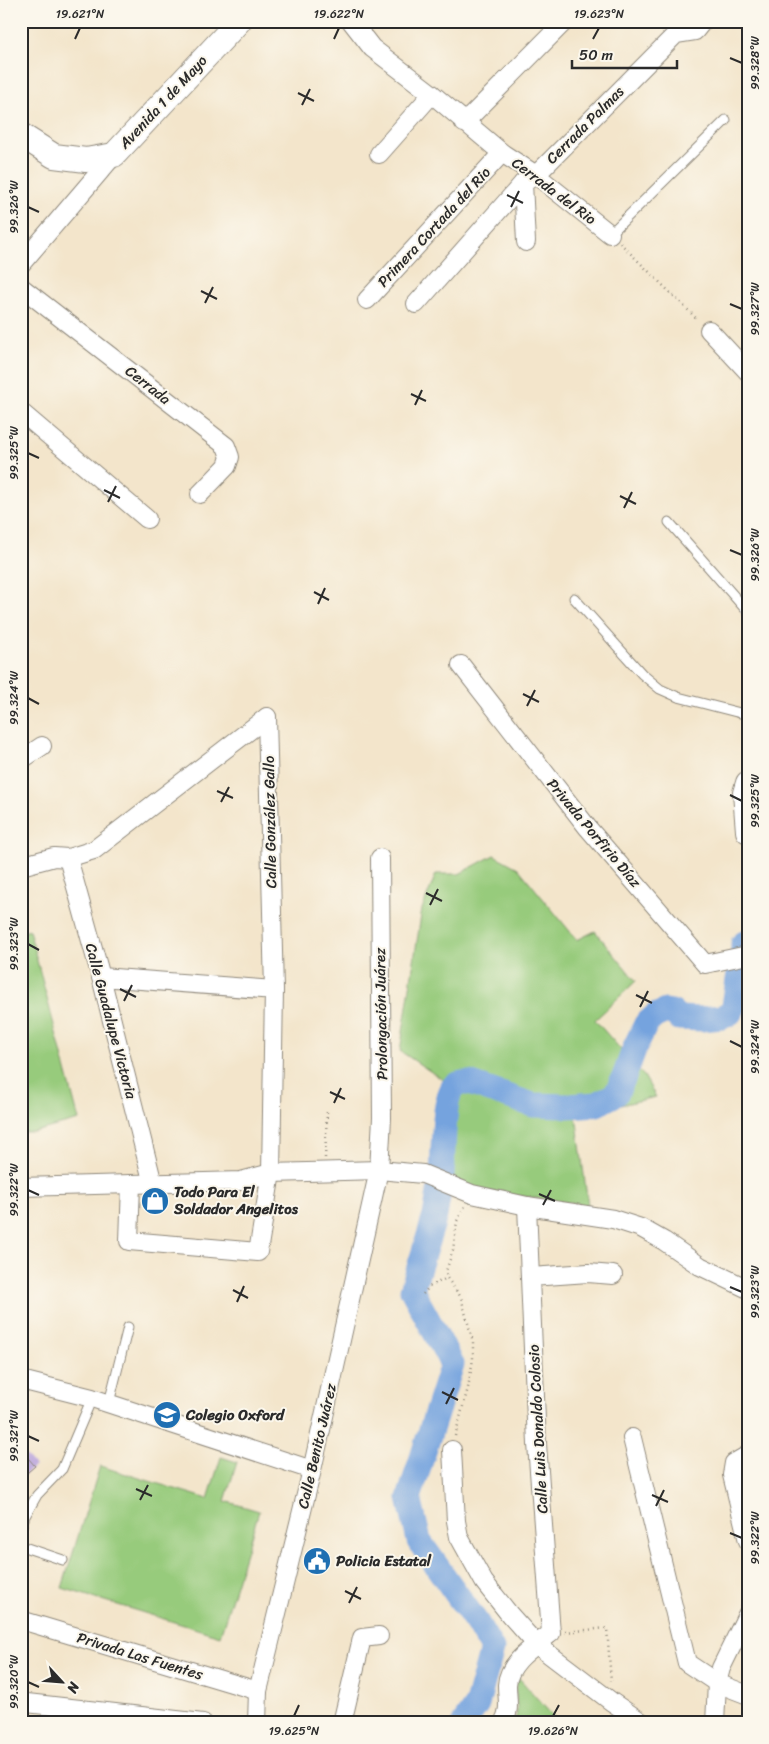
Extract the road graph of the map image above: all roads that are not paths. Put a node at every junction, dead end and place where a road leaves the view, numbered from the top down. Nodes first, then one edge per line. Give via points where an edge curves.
1 (239, 21) edge
2 (351, 21) edge
3 (565, 21) edge
4 (703, 21) edge
5 (432, 94) junction
6 (726, 120) dead end
7 (464, 123) junction
8 (21, 135) edge
9 (502, 153) junction
10 (379, 154) dead end
11 (114, 155) junction
12 (529, 179) junction
13 (610, 234) joint
14 (526, 242) dead end
15 (22, 263) edge
16 (21, 286) edge
17 (367, 300) dead end
18 (416, 304) dead end
19 (709, 330) road end
20 (748, 372) edge
21 (21, 412) edge
22 (200, 494) dead end
23 (147, 519) dead end
24 (669, 522) dead end
25 (574, 598) dead end
26 (748, 612) edge
27 (461, 665) dead end
28 (748, 715) edge
29 (42, 746) dead end
30 (21, 760) edge
31 (748, 783) edge
32 (748, 831) edge
33 (68, 858) junction
34 (380, 858) dead end
35 (21, 866) edge
36 (748, 955) edge
37 (100, 977) junction
38 (274, 990) junction
39 (380, 1170) junction
40 (271, 1173) junction
41 (131, 1184) junction
42 (153, 1184) junction
43 (21, 1187) edge
44 (527, 1206) junction
45 (613, 1275) dead end
46 (531, 1277) junction
47 (748, 1289) edge
48 (128, 1327) dead end
49 (21, 1380) edge
50 (92, 1398) junction
51 (109, 1404) junction
52 (632, 1438) dead end
53 (452, 1450) road end
54 (748, 1455) edge
55 (312, 1470) junction
56 (23, 1515) edge
57 (21, 1528) edge
58 (748, 1541) edge
59 (21, 1546) edge
60 (63, 1560) dead end
61 (748, 1613) edge
62 (21, 1620) edge
63 (379, 1636) dead end
64 (536, 1644) junction
65 (718, 1683) junction
66 (258, 1691) junction
67 (748, 1695) edge
68 (27, 1703) dead end
69 (203, 1723) edge
70 (257, 1723) edge
71 (342, 1723) edge
72 (503, 1723) edge
73 (643, 1723) edge
74 (715, 1723) edge

1 - 11 main road, Avenida 1 de Mayo
2 - 5 street, Cerrada del Rio via 372,48
3 - 7 street
4 - 12 street, Cerrada Palmas via 695,31 676,34
5 - 7 street, Cerrada del Rio
5 - 10 street
6 - 13 lane
7 - 9 street, Cerrada del Rio
8 - 11 main road, Avenida 1 de Mayo via 54,156 86,160
9 - 12 street, Cerrada del Rio
9 - 17 street, Primera Cortada del Rio
11 - 15 street
12 - 13 street, Cerrada del Rio
12 - 14 street
12 - 18 street, Cerrada Palmas
16 - 22 street, Cerrada via 226,446 230,457 227,466
19 - 20 street
21 - 23 street
24 - 26 lane
25 - 28 lane via 642,674 660,689 678,697
27 - 36 street, Privada Porfirio Díaz via 588,828 705,964
29 - 30 street
31 - 32 main road
33 - 35 street via 54,857
33 - 37 street, Calle Guadalupe Victoria
33 - 38 street, Calle González Gallo via 94,850 267,717
34 - 39 street, Prolongación Juárez
37 - 38 street
37 - 42 street, Calle Guadalupe Victoria
38 - 40 street, Calle González Gallo
39 - 40 street
39 - 44 street via 422,1174 472,1194
39 - 55 street, Calle Benito Juárez
40 - 41 street, Calle González Gallo via 258,1252 129,1241
40 - 42 street via 241,1181
41 - 42 street
41 - 43 street
44 - 46 street, Calle Luis Donaldo Colosio
44 - 47 street via 604,1217 641,1228 700,1266
45 - 46 street via 588,1273
46 - 64 street, Calle Luis Donaldo Colosio via 537,1444 551,1633
48 - 51 lane
49 - 50 street
50 - 51 street
50 - 56 lane via 62,1469
51 - 55 street
52 - 65 street via 687,1663
53 - 64 street via 459,1537 484,1582
54 - 58 street via 734,1463 732,1475
55 - 66 street, Calle Benito Juárez
56 - 57 lane
59 - 60 lane
61 - 65 street via 721,1668
62 - 66 street, Privada Las Fuentes
63 - 71 street via 362,1638
64 - 72 street via 510,1672 508,1712
64 - 73 street
65 - 67 street
65 - 74 street
66 - 70 street, Calle Benito Juárez
68 - 69 street

